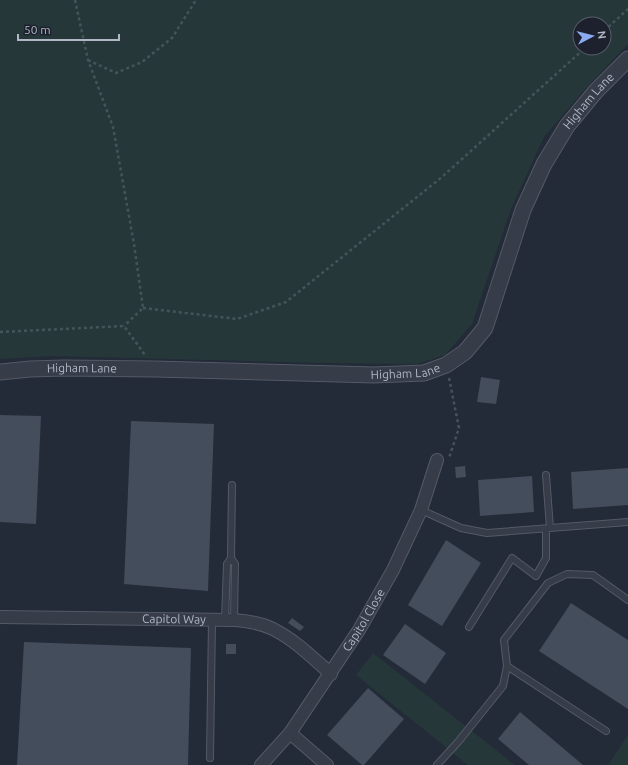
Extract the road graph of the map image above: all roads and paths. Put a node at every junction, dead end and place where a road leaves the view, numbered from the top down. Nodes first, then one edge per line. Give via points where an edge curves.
1 (75, 0) edge
2 (196, 0) edge
3 (628, 10) edge
4 (612, 24) edge
5 (576, 56) edge
6 (628, 59) edge
7 (88, 60) junction
8 (143, 308) junction
9 (124, 326) junction
10 (0, 332) edge
11 (446, 366) junction
12 (155, 369) junction
13 (0, 372) edge
14 (437, 460) joint
15 (546, 476) dead end
16 (232, 485) dead end
17 (421, 510) junction
18 (628, 522) edge
19 (548, 528) junction
20 (628, 600) edge
21 (0, 617) edge
22 (212, 620) junction
23 (230, 620) junction
24 (469, 627) dead end
25 (507, 666) junction
26 (331, 674) junction
27 (606, 731) dead end
28 (290, 732) junction
29 (210, 758) dead end
30 (261, 765) edge
31 (327, 765) edge
32 (437, 765) edge

1 - 7 path
2 - 7 path via 172,38 142,62 116,73
3 - 4 path
5 - 8 path via 442,177 286,302 237,319
6 - 11 street, Higham Lane via 596,91 567,126 544,164 523,210 484,328 465,352
7 - 8 path via 113,127
8 - 9 path
9 - 10 path
9 - 12 path
11 - 12 street, Higham Lane via 424,373 374,375
11 - 14 path via 459,428 448,462
12 - 13 street, Higham Lane via 64,368
14 - 17 street, Capitol Close
15 - 19 lane
16 - 23 lane via 231,558 235,564
17 - 19 lane via 461,528 487,533
17 - 26 street, Capitol Close via 386,581
18 - 19 lane
19 - 24 lane via 546,558 536,576 512,558
20 - 25 lane via 593,575 566,574 548,583 504,640
21 - 22 street, Capitol Way
22 - 23 street, Capitol Way
22 - 29 lane
23 - 26 street, Capitol Way via 254,622 273,629
25 - 27 lane
25 - 32 lane via 503,686
26 - 28 street, Capitol Close
28 - 30 street, Capitol Close
28 - 31 street

